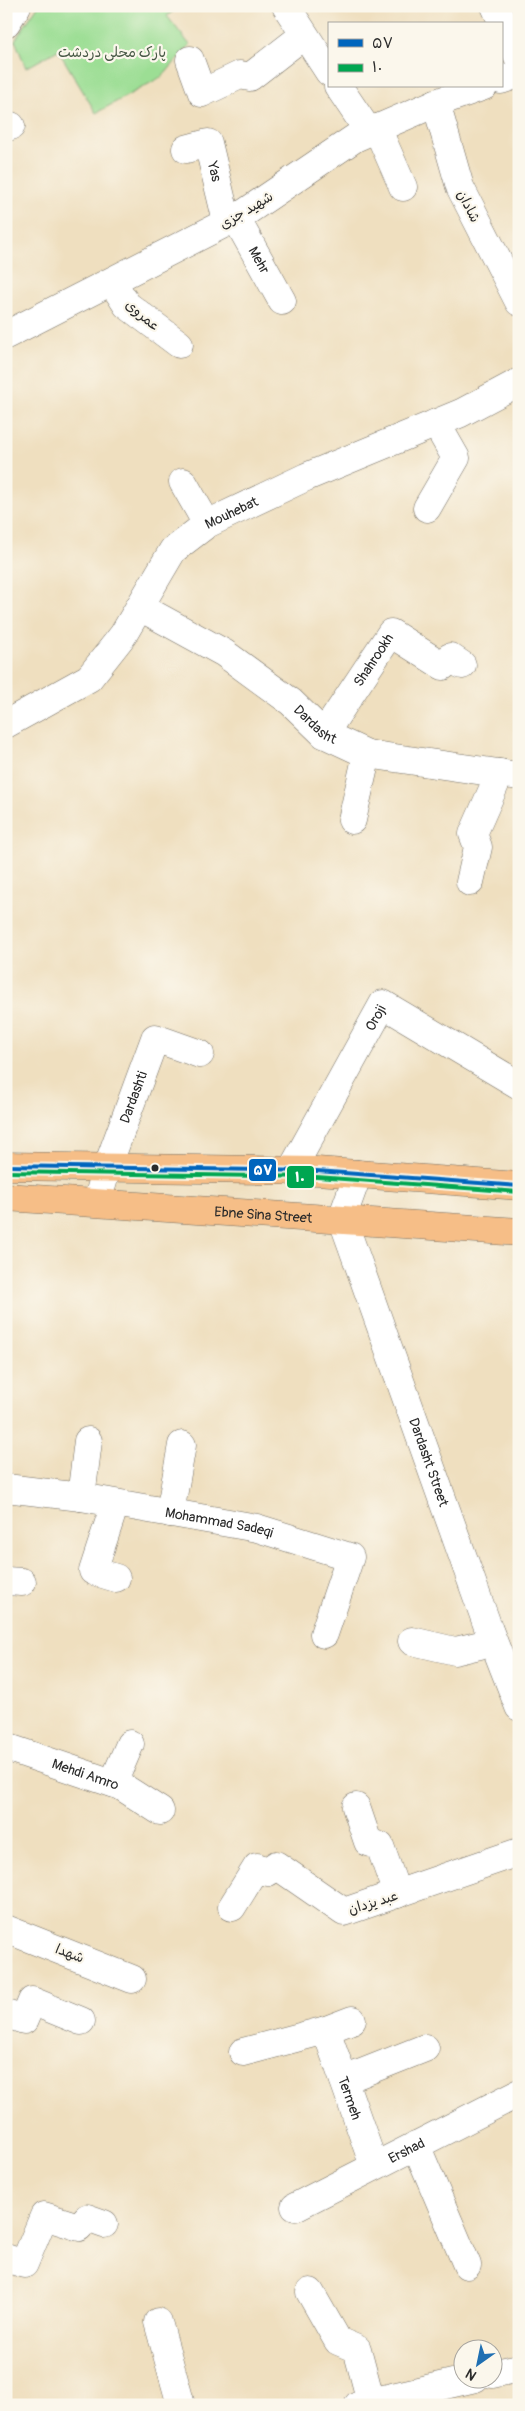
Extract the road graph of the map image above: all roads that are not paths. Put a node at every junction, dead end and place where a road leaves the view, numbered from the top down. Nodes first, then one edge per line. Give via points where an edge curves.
1 (17, 6) edge
2 (286, 6) edge
3 (495, 6) edge
4 (6, 23) edge
5 (320, 53) edge
6 (519, 59) edge
7 (190, 60) dead end
8 (519, 74) edge
9 (502, 80) edge
10 (340, 88) edge
11 (478, 88) edge
12 (436, 103) junction
13 (373, 130) junction
14 (186, 149) dead end
15 (403, 186) dead end
16 (232, 220) junction
17 (112, 282) junction
18 (282, 301) dead end
19 (519, 302) edge
20 (6, 335) edge
21 (179, 344) dead end
22 (519, 382) edge
23 (436, 424) junction
24 (183, 482) dead end
25 (427, 508) dead end
26 (207, 524) junction
27 (140, 607) junction
28 (462, 665) dead end
29 (6, 724) edge
30 (324, 734) junction
31 (368, 754) junction
32 (513, 774) edge
33 (352, 820) dead end
34 (470, 882) dead end
35 (200, 1054) dead end
36 (519, 1085) edge
37 (6, 1166) edge
38 (107, 1168) junction
39 (291, 1171) junction
40 (358, 1174) junction
41 (519, 1186) edge
42 (6, 1197) edge
43 (97, 1202) junction
44 (342, 1218) junction
45 (519, 1232) edge
46 (88, 1441) dead end
47 (182, 1445) dead end
48 (6, 1488) edge
49 (81, 1498) junction
50 (115, 1504) junction
51 (170, 1513) junction
52 (116, 1578) dead end
53 (324, 1634) dead end
54 (412, 1641) dead end
55 (493, 1642) junction
56 (519, 1706) edge
57 (130, 1744) dead end
58 (6, 1747) edge
59 (113, 1783) junction
60 (356, 1807) dead end
61 (160, 1811) dead end
62 (519, 1852) edge
63 (397, 1894) junction
64 (232, 1907) dead end
65 (6, 1928) edge
66 (132, 1979) dead end
67 (6, 2014) edge
68 (352, 2020) dead end
69 (81, 2021) dead end
70 (326, 2030) junction
71 (425, 2048) dead end
72 (243, 2052) dead end
73 (344, 2080) junction
74 (519, 2093) edge
75 (416, 2145) junction
76 (374, 2166) junction
77 (295, 2207) dead end
78 (104, 2224) dead end
79 (6, 2258) edge
80 (466, 2265) dead end
81 (310, 2292) dead end
82 (158, 2322) dead end
83 (519, 2368) edge
84 (502, 2372) edge
85 (452, 2383) edge
86 (364, 2403) edge
87 (181, 2405) edge

1 - 4 street
2 - 5 street
3 - 6 street
5 - 7 street via 250,77 240,75 202,93
8 - 9 street
10 - 13 street
11 - 12 street, شهید جزی
12 - 13 street, شهید جزی
12 - 19 street, شادان via 460,187
13 - 15 street
13 - 16 street, شهید جزی via 355,138
14 - 16 street, Yas via 208,143
16 - 17 street, شهید جزی
16 - 18 street, Mehr
17 - 20 street, شهید جزی
17 - 21 street, عمروی via 127,305
22 - 23 street, Mouhebat
23 - 25 street via 456,458
23 - 26 street, Mouhebat via 306,477
24 - 26 street
26 - 27 street, Mouhebat via 173,550
27 - 29 street, Mouhebat via 89,678
27 - 30 street, Dardasht via 224,653 291,702
28 - 30 street, Shahrookh via 450,657 443,666 391,633
30 - 31 street, Dardasht
31 - 32 street, Dardasht
31 - 33 street
32 - 34 street via 486,837 478,847
35 - 38 street, Dardashti via 155,1038
36 - 39 street, Oroji via 383,1004
37 - 38 main road
38 - 39 main road
38 - 43 street, Dardashti
39 - 40 main road
40 - 41 main road
40 - 44 street
42 - 43 main road, Ebne Sina Street
43 - 44 main road, Ebne Sina Street
44 - 45 main road, Ebne Sina Street
44 - 55 street, Dardasht Street
46 - 49 street
47 - 51 street
48 - 49 street, Mohammad Sadeqi
49 - 50 street, Mohammad Sadeqi
50 - 51 street, Mohammad Sadeqi
50 - 52 street via 93,1571
51 - 53 street, Mohammad Sadeqi via 257,1528 350,1557
54 - 55 street via 455,1651
55 - 56 street, Dardasht Street
57 - 59 street
58 - 59 street, Mehdi Amro
59 - 61 street, Mehdi Amro
60 - 63 street via 368,1842 382,1840
62 - 63 street, عبد یزدان
63 - 64 street, عبد یزدان via 344,1912 276,1865 268,1872 257,1867
65 - 66 street, شهدا
67 - 69 street via 24,2020 32,2001
68 - 70 street
70 - 72 street
70 - 73 street, Termeh
71 - 73 street
73 - 76 street, Termeh
74 - 75 street, Ershad
75 - 76 street, Ershad
75 - 80 street
76 - 77 street, Ershad
78 - 79 street via 87,2218 79,2227 44,2216 24,2264
81 - 86 street via 338,2341 357,2349
82 - 87 street
83 - 84 street
85 - 86 street

